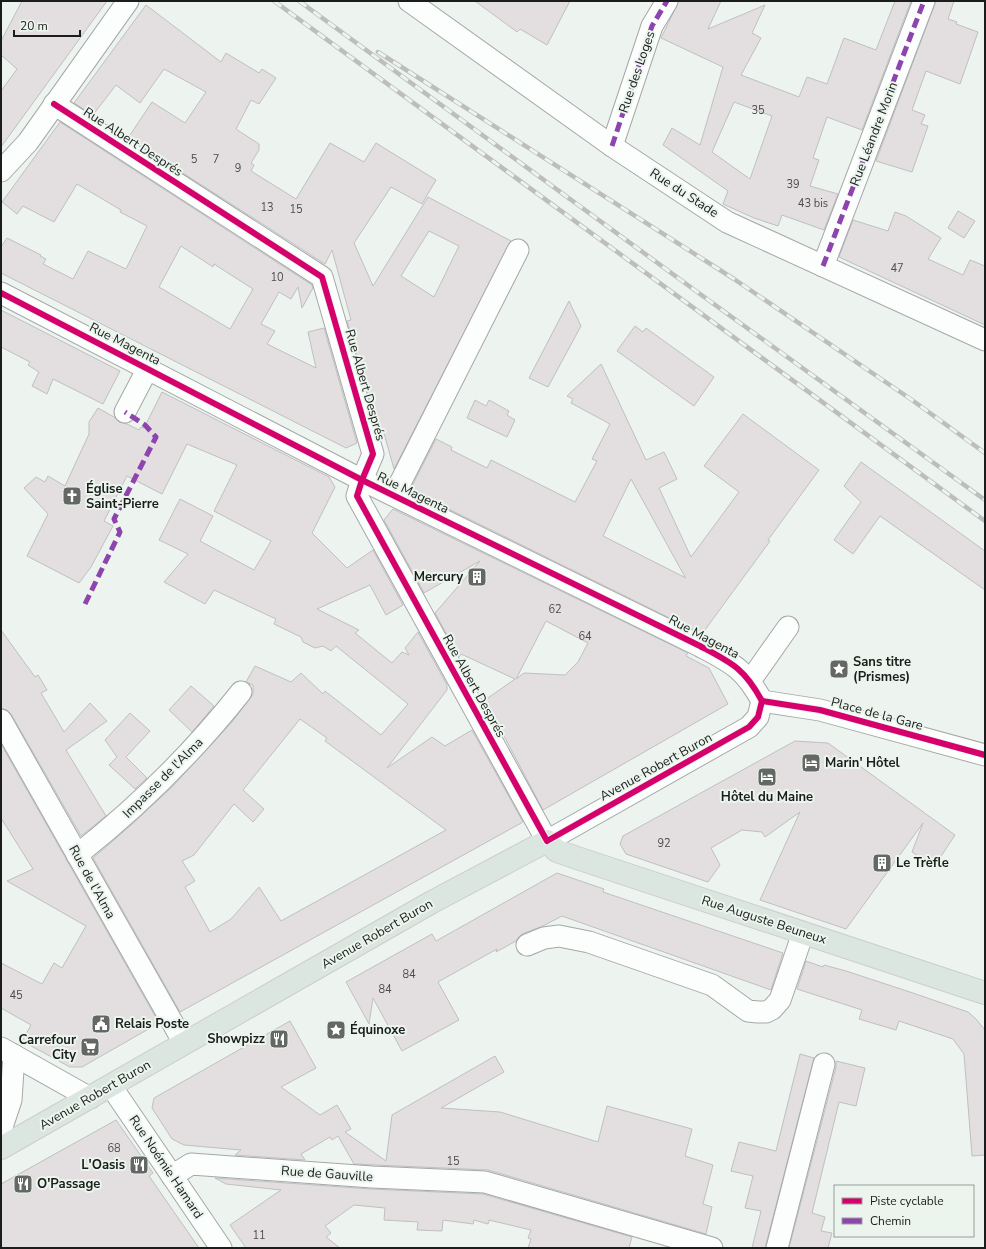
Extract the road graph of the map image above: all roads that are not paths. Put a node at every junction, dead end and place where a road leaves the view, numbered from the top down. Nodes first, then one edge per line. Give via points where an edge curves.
1 (128, 1) edge
2 (409, 1) edge
3 (667, 1) edge
4 (924, 1) edge
5 (54, 104) junction
6 (612, 146) junction
7 (1, 172) edge
8 (518, 250) dead end
9 (823, 266) junction
10 (1, 293) edge
11 (985, 340) edge
12 (148, 368) junction
13 (125, 412) dead end
14 (362, 480) junction
15 (394, 495) junction
16 (788, 627) dead end
17 (750, 681) junction
18 (240, 692) dead end
19 (762, 701) junction
20 (1, 720) edge
21 (985, 756) edge
22 (547, 841) junction
23 (77, 855) junction
24 (803, 933) junction
25 (527, 945) dead end
26 (985, 993) edge
27 (184, 1043) junction
28 (7, 1051) edge
29 (824, 1064) dead end
30 (111, 1086) junction
31 (90, 1098) junction
32 (1, 1130) edge
33 (1, 1148) edge
34 (172, 1176) junction
35 (221, 1248) edge
36 (712, 1248) edge
37 (777, 1248) edge

1 - 5 street
2 - 6 street, Rue du Stade
3 - 6 street, Rue des Loges via 652,26
4 - 9 street, Rue Léandre Morin
5 - 7 street via 28,142
5 - 14 street, Rue Albert Després via 322,277 373,454
6 - 9 street, Rue du Stade via 727,222
8 - 15 street
9 - 11 street, Rue du Stade
10 - 12 street, Rue Magenta
12 - 13 street
12 - 14 street, Rue Magenta
14 - 15 street, Rue Magenta
14 - 22 street, Rue Albert Després via 357,496
15 - 17 street, Rue Magenta via 700,646 737,666
16 - 17 street
17 - 19 street, Rue Magenta
18 - 23 street, Impasse de l'Alma via 208,733 167,776 118,823
19 - 21 street, Place de la Gare via 820,710
19 - 22 street, Avenue Robert Buron via 758,717 749,727
20 - 23 street, Rue de l'Alma
22 - 24 main road, Rue Auguste Beuneux via 557,851
22 - 27 main road, Avenue Robert Buron via 432,902
23 - 27 street, Rue de l'Alma
24 - 25 street via 780,1000 766,1012 748,1011 712,985 589,942 559,936 544,938
24 - 26 main road, Rue Auguste Beuneux
27 - 30 main road, Avenue Robert Buron
28 - 31 street
28 - 32 street via 10,1100
29 - 37 street
30 - 31 main road, Avenue Robert Buron
30 - 34 street, Rue Noémie Hamard
31 - 33 main road, Avenue Robert Buron
34 - 35 street, Rue Noémie Hamard
34 - 36 street, Rue de Gauville via 191,1164 484,1182

